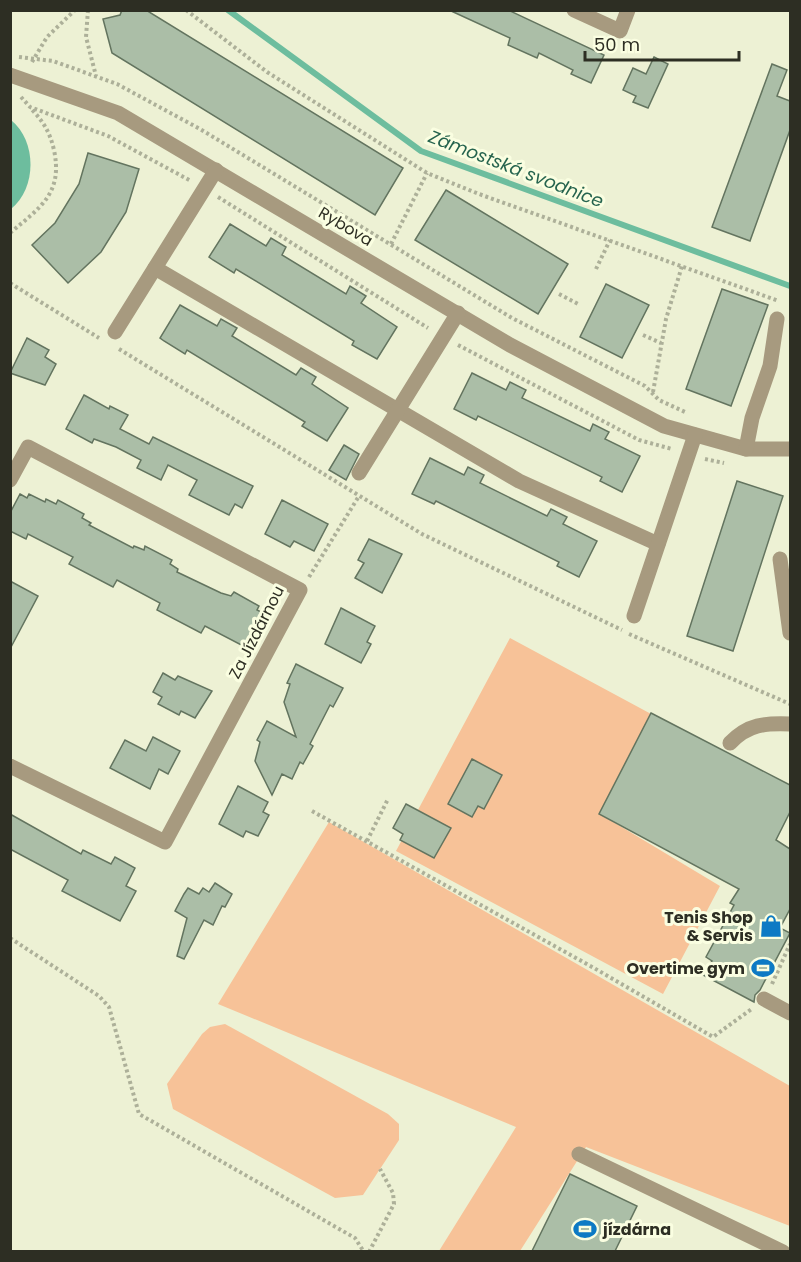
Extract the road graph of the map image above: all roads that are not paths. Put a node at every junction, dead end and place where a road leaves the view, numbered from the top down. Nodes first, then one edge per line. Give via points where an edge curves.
1 (574, 10) edge
2 (628, 10) edge
3 (10, 75) edge
4 (216, 170) junction
5 (155, 268) junction
6 (458, 313) junction
7 (777, 318) dead end
8 (109, 338) road end
9 (397, 411) junction
10 (695, 435) junction
11 (746, 449) junction
12 (790, 449) edge
13 (359, 473) dead end
14 (10, 480) edge
15 (658, 544) junction
16 (780, 559) dead end
17 (789, 611) edge
18 (634, 616) dead end
19 (790, 633) edge
20 (790, 724) edge
21 (729, 743) dead end
22 (10, 766) edge
23 (764, 999) road end
24 (790, 1013) edge
25 (579, 1154) dead end
26 (783, 1251) edge

1 - 2 street via 620,31
3 - 4 street, Rybova via 118,113
4 - 5 street
4 - 6 street, Rybova
5 - 8 street
5 - 9 street
6 - 9 street
6 - 10 street, Rybova via 510,345 664,426
7 - 11 street via 770,366
9 - 13 street
9 - 15 street via 519,481
10 - 11 street, Rybova
10 - 15 street
11 - 12 street, Rybova
14 - 22 street, Za Jízdárnou via 28,447 300,590 165,842
15 - 18 street
16 - 17 street
17 - 19 street
20 - 21 street via 750,726
23 - 24 street
25 - 26 street

